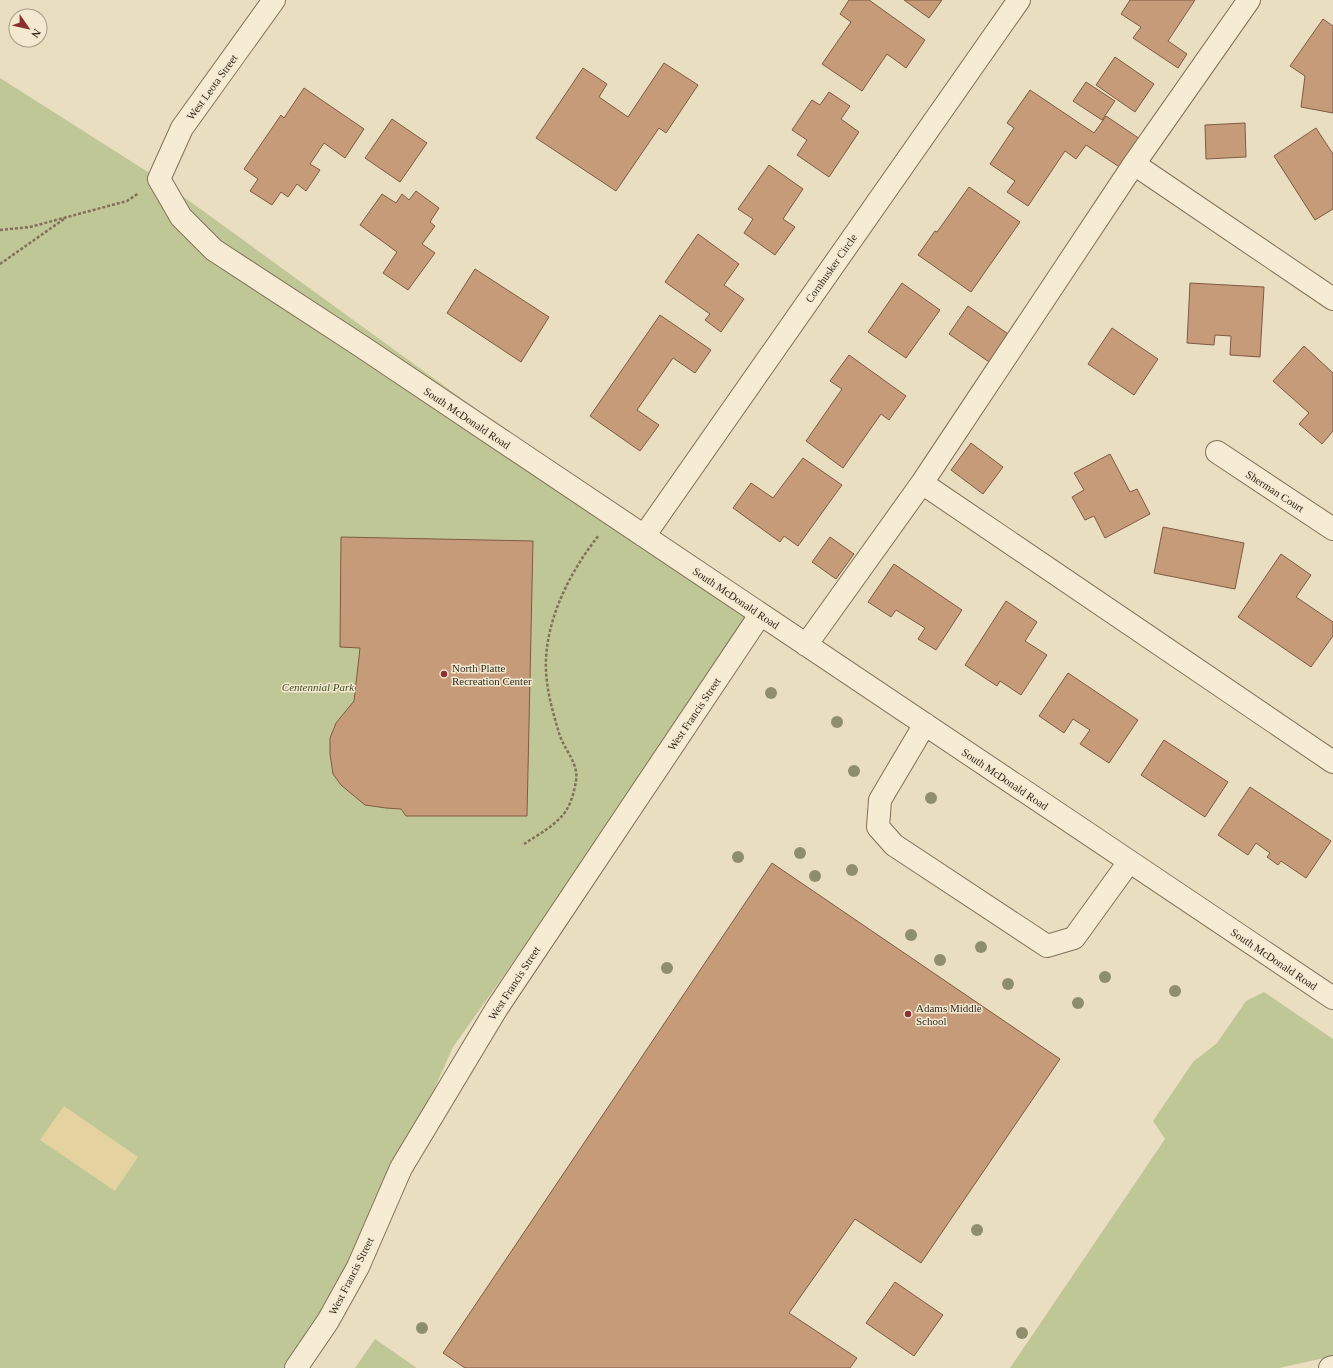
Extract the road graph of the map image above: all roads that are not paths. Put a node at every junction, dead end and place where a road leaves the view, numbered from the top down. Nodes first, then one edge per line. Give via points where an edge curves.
1 (274, 0) edge
2 (1019, 0) edge
3 (1244, 2) edge
4 (1134, 164) junction
5 (159, 179) joint
6 (1333, 299) edge
7 (1216, 452) dead end
8 (922, 483) junction
9 (1333, 529) edge
10 (644, 536) junction
11 (760, 615) junction
12 (806, 645) junction
13 (925, 724) junction
14 (1333, 762) edge
15 (1129, 862) junction
16 (1333, 998) edge
17 (1333, 1367) edge
18 (296, 1368) edge
19 (1330, 1368) edge

1 - 5 street, West Leota Street via 182,128
2 - 10 street, Cornhusker Circle
3 - 4 street
4 - 6 street
4 - 8 street
5 - 10 street, South McDonald Road via 181,217 214,250
7 - 9 street, Sherman Court
8 - 12 street
8 - 14 street
10 - 11 street, South McDonald Road
11 - 12 street, South McDonald Road
11 - 18 street, West Francis Street via 493,1014 400,1168 358,1267 328,1321
12 - 13 street, South McDonald Road
13 - 15 street, South McDonald Road
13 - 15 street via 880,800 878,827 894,845 1047,946 1074,938
15 - 16 street, South McDonald Road
17 - 19 street

